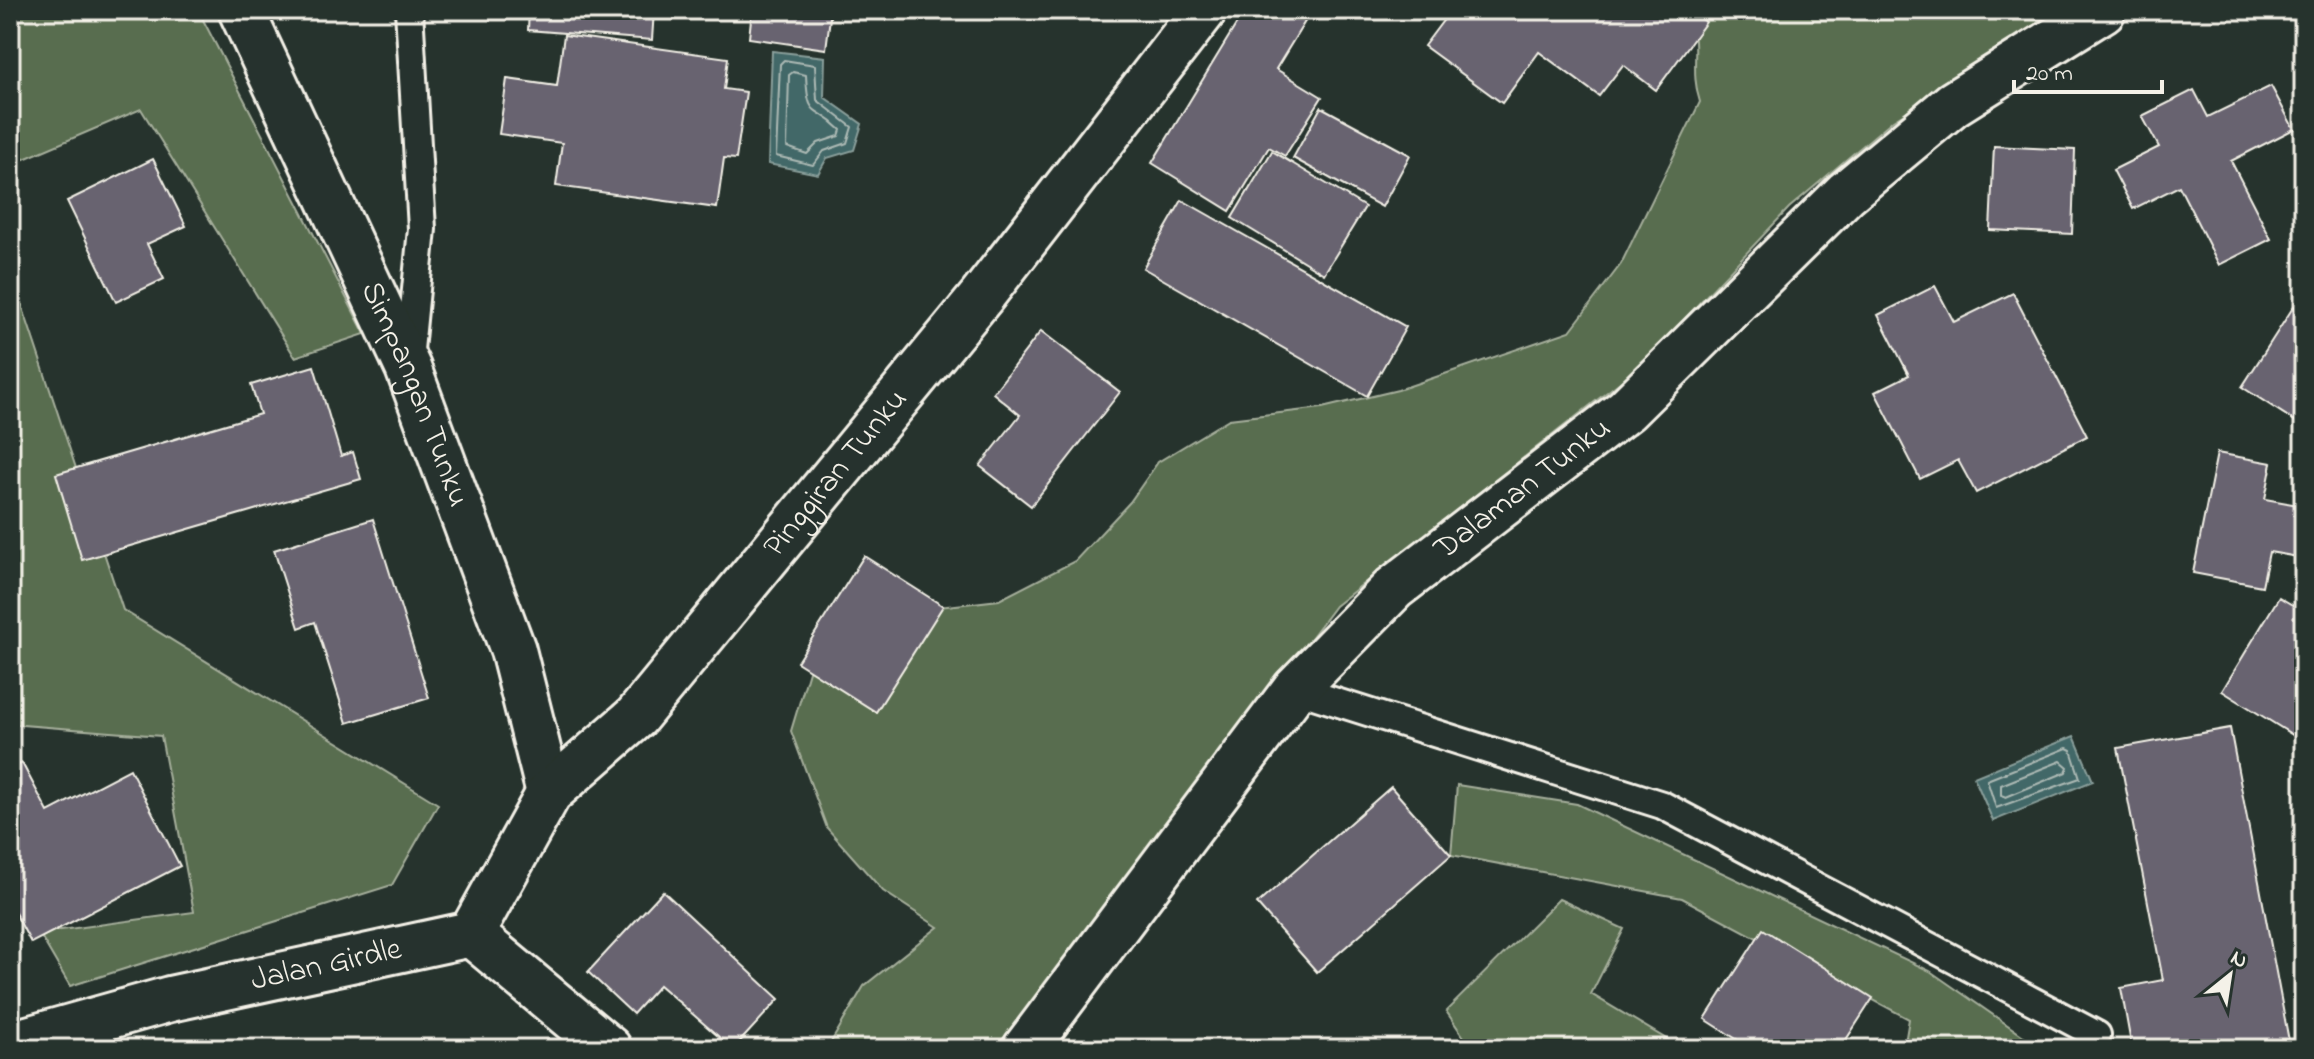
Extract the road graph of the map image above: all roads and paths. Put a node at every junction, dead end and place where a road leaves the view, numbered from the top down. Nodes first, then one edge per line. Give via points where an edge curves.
1 (409, 10) edge
2 (1204, 10) edge
3 (2103, 10) edge
4 (241, 11) edge
5 (408, 368) junction
6 (1295, 689) junction
7 (549, 793) junction
8 (471, 934) junction
9 (2097, 1035) dead end
10 (10, 1044) edge
11 (609, 1049) edge
12 (1025, 1049) edge

1 - 5 lane via 422,229
2 - 7 street, Pinggiran Tunku via 982,296 636,717
3 - 6 street, Dalaman Tunku via 1953,104 1846,193 1626,410 1394,588
4 - 5 street, Simpangan Tunku
5 - 7 street, Simpangan Tunku via 513,650
6 - 9 lane via 1662,805
6 - 12 street, Dalaman Tunku
7 - 8 street, Pinggiran Tunku
8 - 10 street, Jalan Girdle via 170,999
8 - 11 street

